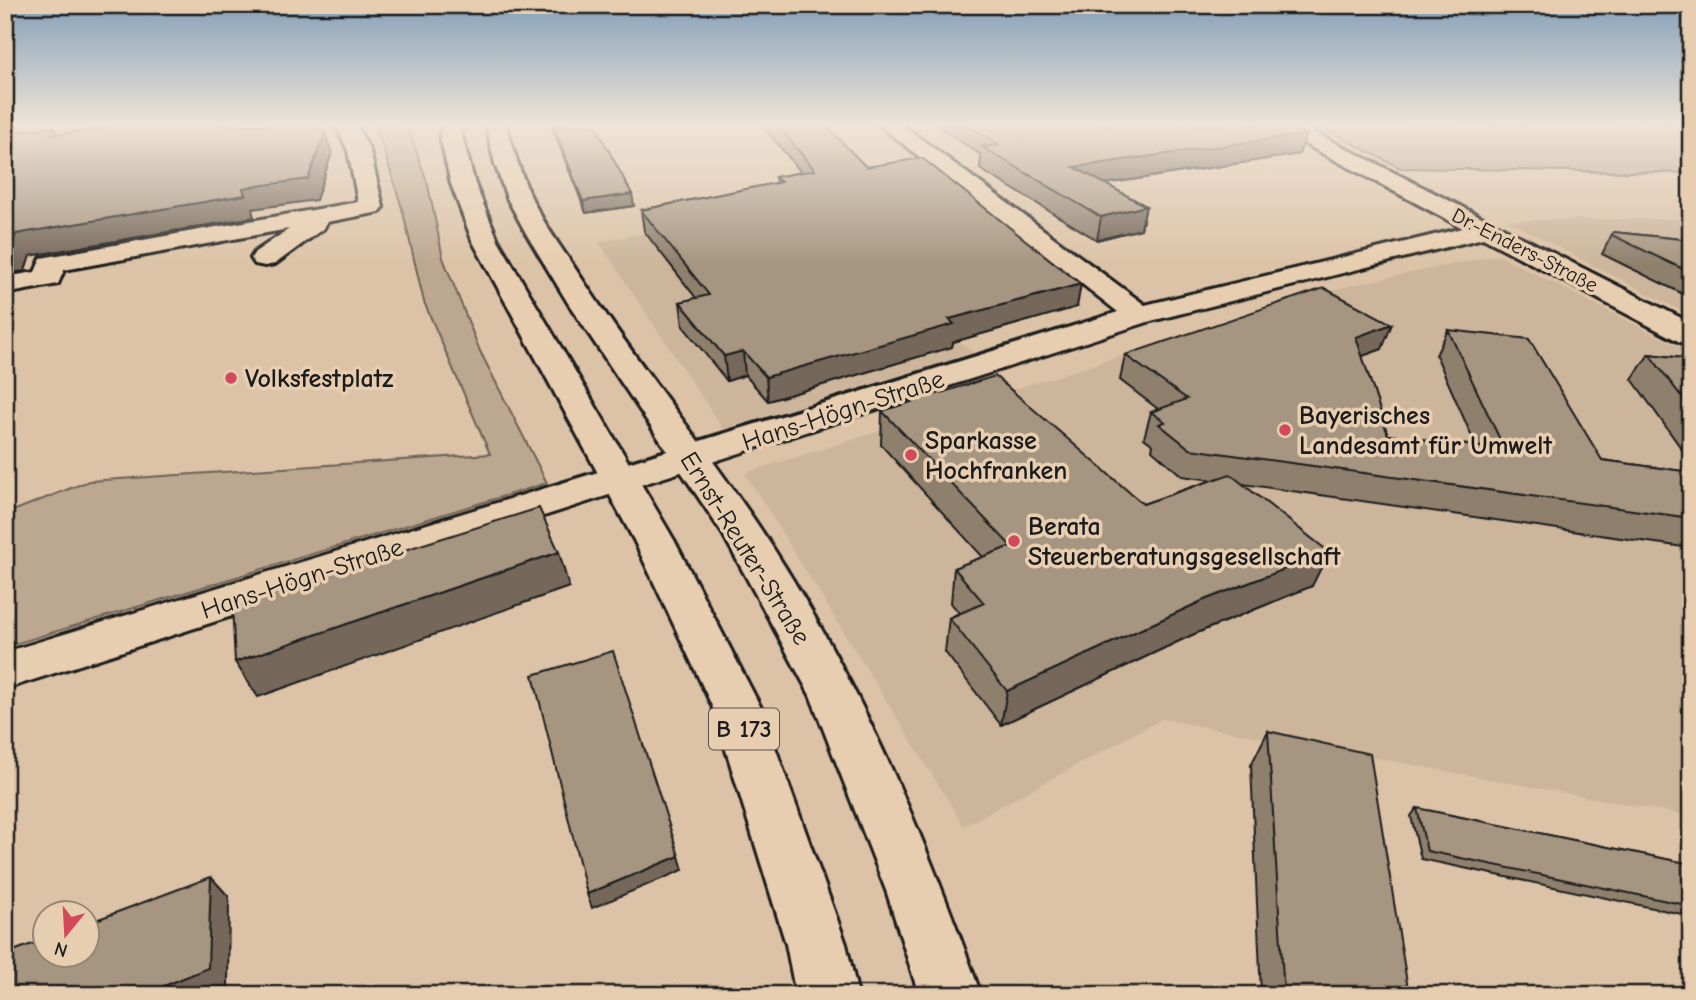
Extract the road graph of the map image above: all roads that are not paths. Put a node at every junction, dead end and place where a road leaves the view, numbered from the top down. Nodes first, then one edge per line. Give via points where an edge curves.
1 (371, 172) edge
2 (460, 172) edge
3 (511, 172) edge
4 (951, 172) edge
5 (1373, 172) edge
6 (323, 217) junction
7 (1485, 230) junction
8 (265, 258) dead end
9 (5, 286) edge
10 (1140, 315) junction
11 (1691, 335) edge
12 (692, 458) junction
13 (621, 479) junction
14 (5, 671) edge
15 (827, 995) edge
16 (950, 995) edge

1 - 6 street via 371,207
2 - 13 street, B 173 via 485,240
3 - 12 street, Ernst-Reuter-Straße via 540,235 583,303
4 - 10 street
5 - 7 street, Dr.-Enders-Straße
6 - 8 street
6 - 9 street via 51,264 48,278
7 - 10 street, Hans-Högn-Straße
7 - 11 street, Dr.-Enders-Straße
10 - 12 street, Hans-Högn-Straße
12 - 13 street, Hans-Högn-Straße
12 - 16 street, Ernst-Reuter-Straße via 740,529 833,692 916,893
13 - 14 street, Hans-Högn-Straße
13 - 15 street, B 173 via 737,708 816,944

